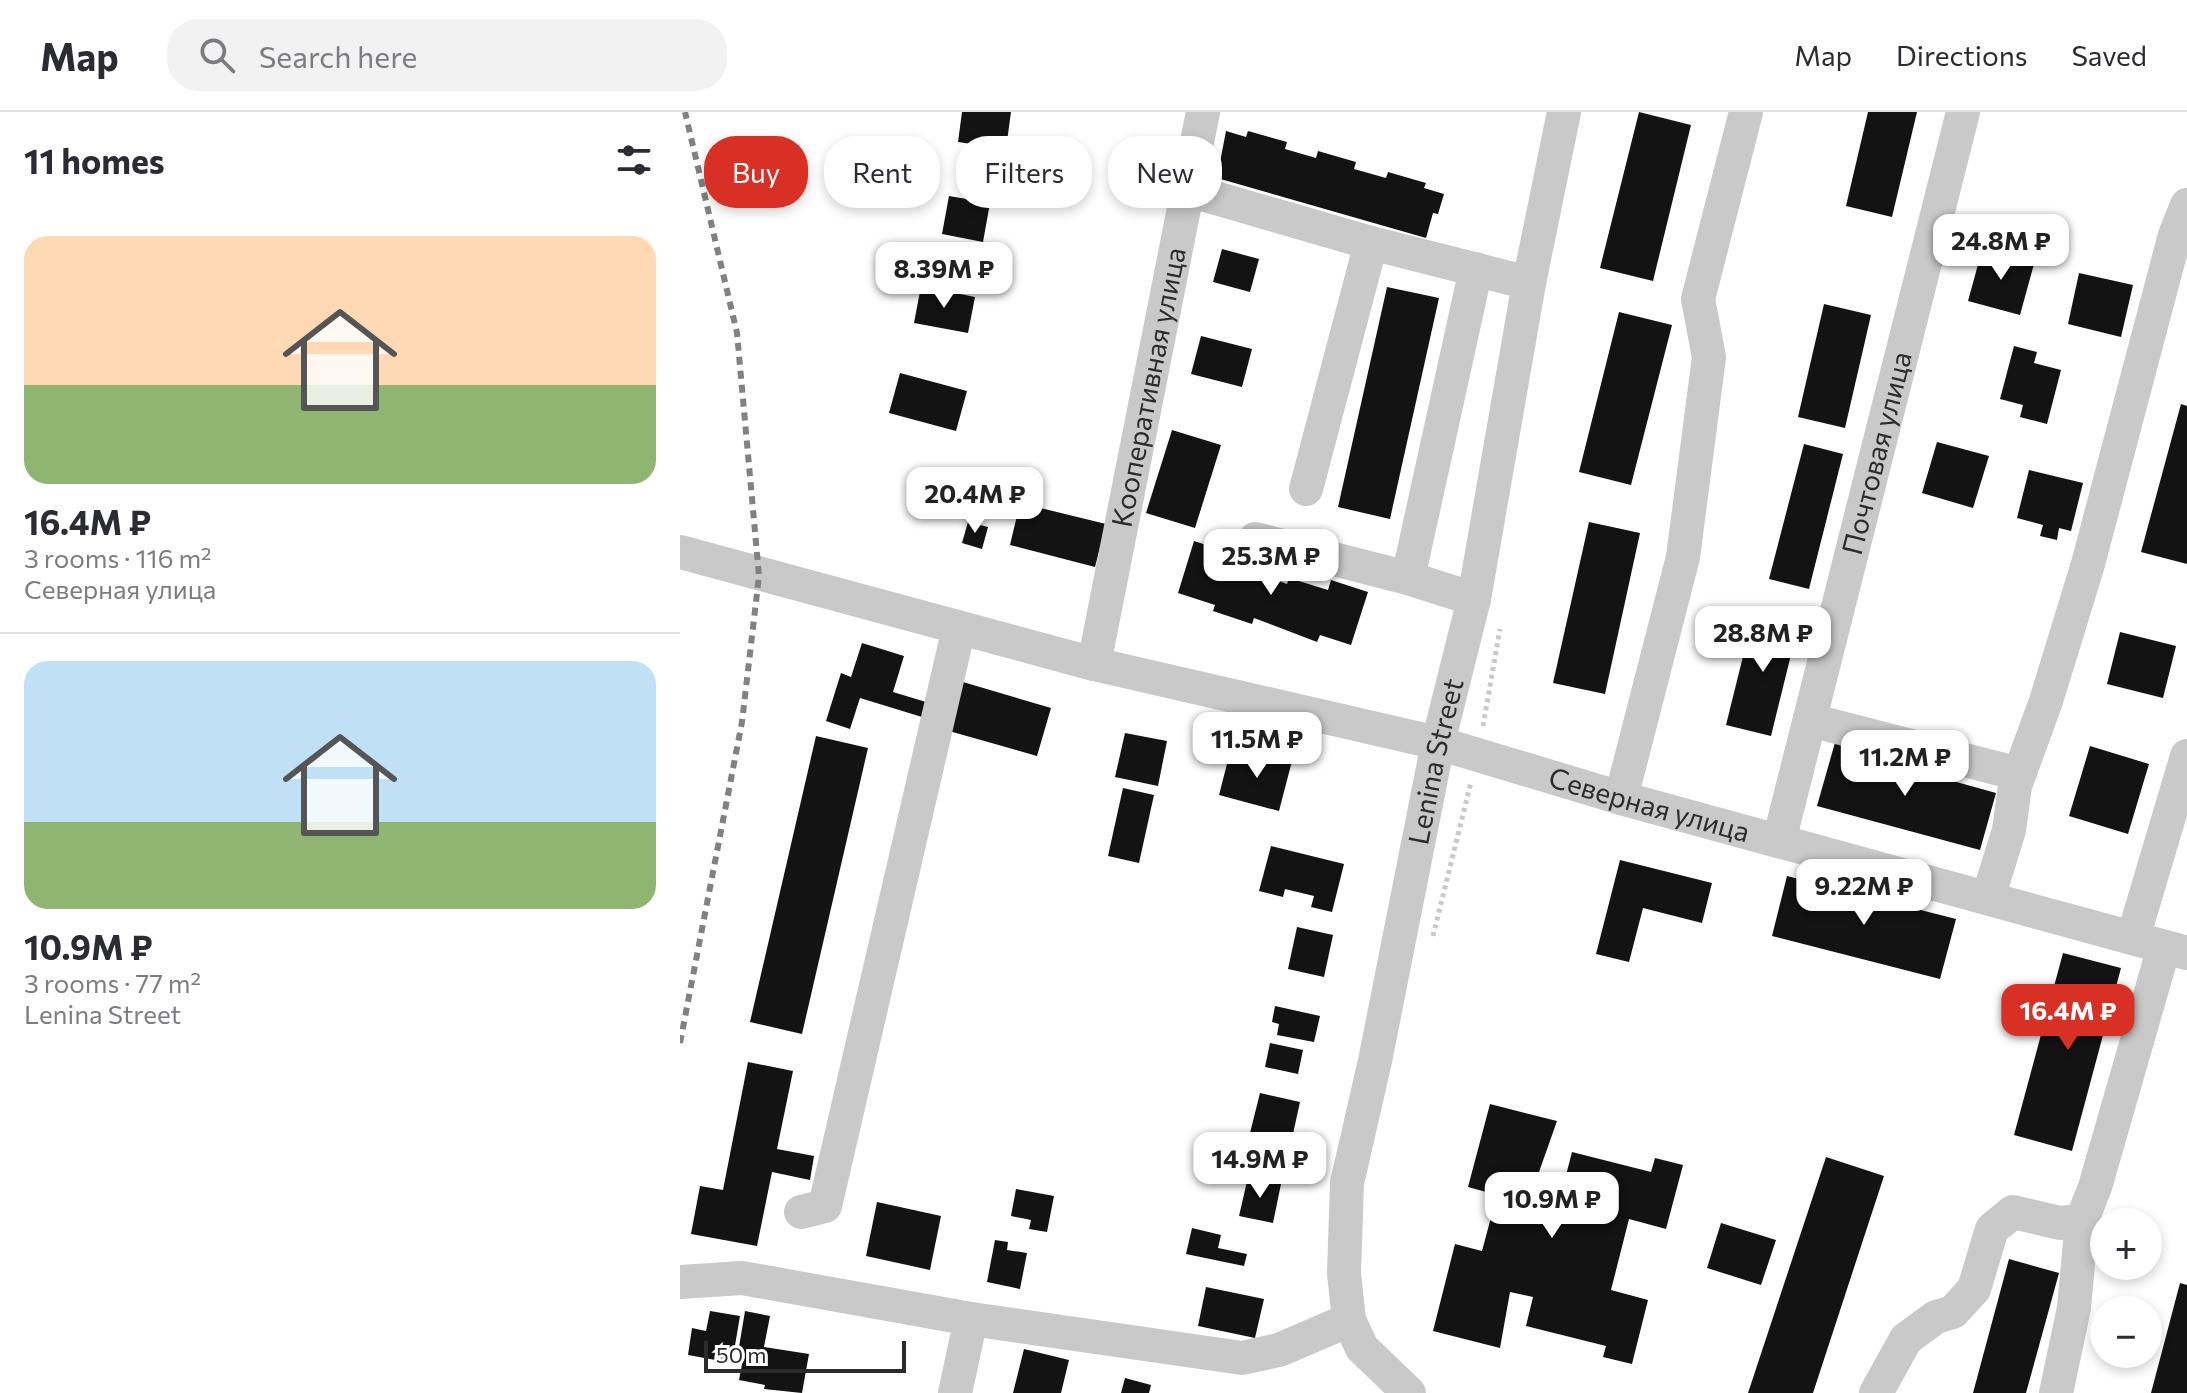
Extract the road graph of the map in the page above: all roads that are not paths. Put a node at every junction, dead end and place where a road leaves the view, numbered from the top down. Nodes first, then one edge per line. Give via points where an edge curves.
1 (1203, 112) edge
2 (1564, 112) edge
3 (1746, 112) edge
4 (1963, 112) edge
5 (1198, 136) edge
6 (1222, 200) edge
7 (2187, 205) edge
8 (1184, 208) edge
9 (1371, 243) junction
10 (1476, 269) junction
11 (1529, 283) junction
12 (1306, 489) dead end
13 (1255, 539) dead end
14 (680, 552) edge
15 (1408, 578) junction
16 (1474, 599) junction
17 (959, 628) junction
18 (1094, 664) junction
19 (1810, 720) junction
20 (1438, 743) junction
21 (2187, 756) edge
22 (2019, 774) junction
23 (1621, 798) junction
24 (1779, 841) junction
25 (1988, 898) junction
26 (2161, 946) edge
27 (801, 1212) dead end
28 (2082, 1220) junction
29 (680, 1282) edge
30 (971, 1319) junction
31 (1349, 1320) junction
32 (955, 1393) edge
33 (1409, 1393) edge
34 (1876, 1393) edge
35 (2056, 1393) edge

1 - 5 street, Кооперативная улица
2 - 11 street, Lenina Street
3 - 23 street via 1698,299 1709,357 1683,557
4 - 19 street, Почтовая улица
6 - 9 street
7 - 22 street via 2088,564
8 - 18 street, Кооперативная улица
9 - 10 street
9 - 12 street
10 - 11 street
10 - 15 street
11 - 16 street, Lenina Street
13 - 15 street
14 - 17 street, Северная улица
15 - 16 street
16 - 20 street, Lenina Street
17 - 18 street, Северная улица
17 - 27 street via 825,1206
18 - 20 street, Северная улица
19 - 22 street
19 - 24 street, Почтовая улица
20 - 23 street, Северная улица
20 - 31 street, Lenina Street via 1347,1183 1344,1273
21 - 26 street
22 - 25 street
23 - 24 street, Северная улица
24 - 25 street, Северная улица
25 - 26 street, Северная улица
26 - 28 street
28 - 34 street via 2060,1223 2013,1212 1992,1229 1974,1289 1953,1312 1936,1317 1906,1339
28 - 35 street via 2074,1308
29 - 30 street via 742,1278
30 - 31 street via 1242,1358 1279,1350
30 - 32 street
31 - 33 street, Lenina Street via 1362,1348

